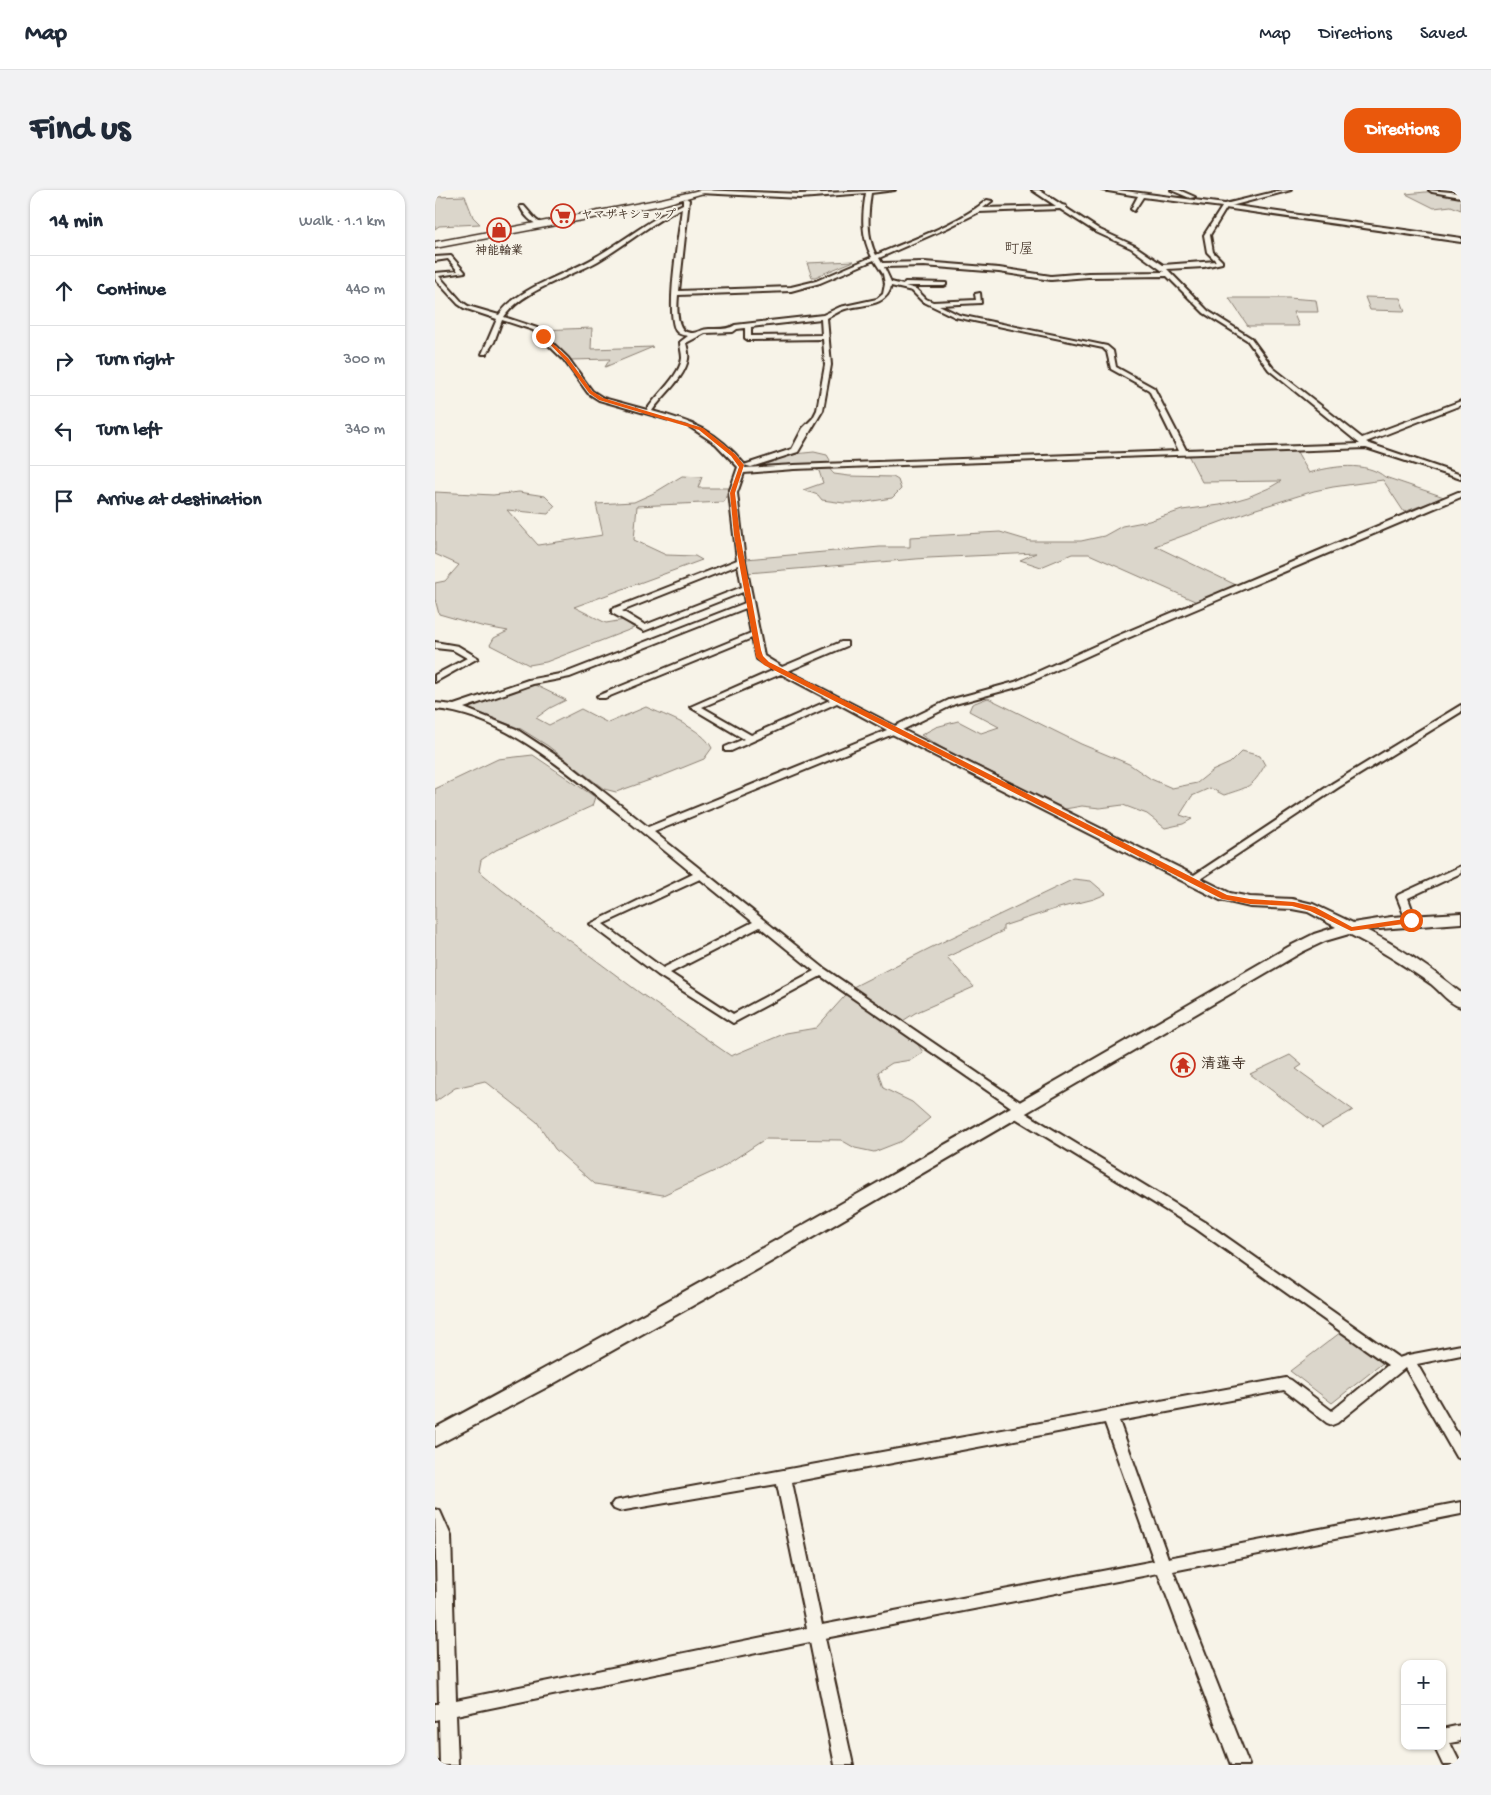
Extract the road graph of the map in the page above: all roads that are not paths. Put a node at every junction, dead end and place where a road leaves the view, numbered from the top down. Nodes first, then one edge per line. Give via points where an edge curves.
1 (892, 190) edge
2 (1035, 190) edge
3 (1105, 190) edge
4 (1174, 190) edge
5 (1288, 190) edge
6 (1432, 190) edge
7 (706, 191) edge
8 (869, 191) edge
9 (1461, 194) edge
10 (1141, 195) junction
11 (686, 201) junction
12 (989, 201) dead end
13 (1207, 204) junction
14 (1225, 206) junction
15 (523, 207) dead end
16 (1064, 207) junction
17 (1134, 209) dead end
18 (978, 210) junction
19 (540, 225) junction
20 (1461, 240) edge
21 (435, 245) edge
22 (875, 258) junction
23 (435, 259) edge
24 (879, 265) junction
25 (1163, 267) junction
26 (1169, 274) junction
27 (435, 275) edge
28 (888, 283) junction
29 (897, 284) junction
30 (943, 284) dead end
31 (676, 293) junction
32 (978, 294) dead end
33 (931, 302) junction
34 (824, 317) junction
35 (499, 318) junction
36 (748, 326) junction
37 (693, 335) junction
38 (825, 336) junction
39 (484, 353) dead end
40 (1461, 404) edge
41 (648, 413) junction
42 (1364, 443) junction
43 (1184, 453) junction
44 (741, 469) junction
45 (1461, 477) edge
46 (1461, 494) edge
47 (741, 560) junction
48 (747, 588) junction
49 (749, 604) junction
50 (755, 634) junction
51 (844, 644) dead end
52 (435, 645) edge
53 (779, 670) junction
54 (435, 679) edge
55 (602, 696) dead end
56 (837, 700) junction
57 (435, 706) edge
58 (455, 708) junction
59 (1461, 708) edge
60 (895, 730) junction
61 (751, 739) junction
62 (728, 749) dead end
63 (648, 831) junction
64 (1461, 869) edge
65 (699, 875) junction
66 (1190, 881) junction
67 (1461, 918) edge
68 (1405, 921) junction
69 (761, 922) junction
70 (1351, 929) junction
71 (1385, 946) junction
72 (821, 971) junction
73 (663, 973) junction
74 (1461, 1002) edge
75 (1019, 1111) junction
76 (1461, 1350) edge
77 (1403, 1363) junction
78 (1110, 1416) junction
79 (435, 1438) edge
80 (1461, 1453) edge
81 (783, 1477) junction
82 (619, 1505) dead end
83 (1461, 1508) edge
84 (435, 1515) edge
85 (1163, 1565) junction
86 (817, 1633) junction
87 (441, 1711) edge
88 (1461, 1733) edge
89 (1446, 1736) edge
90 (1444, 1750) edge
91 (449, 1765) edge
92 (844, 1765) edge
93 (1240, 1765) edge
94 (1451, 1765) edge

1 - 8 street
2 - 16 street
3 - 10 street
4 - 13 street
5 - 14 street
6 - 9 street
7 - 8 street via 800,196
7 - 11 main road
8 - 22 street via 867,234
10 - 13 street
10 - 17 street
11 - 19 main road
11 - 31 street
11 - 35 street via 596,259 507,309
12 - 18 street
13 - 14 street
14 - 20 street
14 - 25 street via 1207,235 1211,252 1220,262
15 - 19 street
16 - 18 street
16 - 25 street via 1098,231 1133,247
18 - 22 street
19 - 21 main road
22 - 24 street
22 - 31 street via 818,282 791,288
23 - 27 street via 449,257 463,272
24 - 26 street via 924,264 1051,278
24 - 28 street
25 - 26 street
26 - 42 street via 1211,316 1249,339 1271,369
27 - 35 street via 460,303
28 - 29 street
28 - 34 street via 884,297 842,308
29 - 30 street
29 - 33 street via 914,290
31 - 37 street via 674,307 678,329
32 - 33 street via 979,302
33 - 43 street via 957,316 1105,347 1110,351 1113,368 1152,389
34 - 36 street
34 - 38 street
35 - 39 street
35 - 41 street via 535,329 566,359 590,392 601,399
36 - 37 street via 733,330 704,330
36 - 38 street via 748,338
37 - 41 street via 683,342 685,359 677,376
38 - 44 street via 828,365 816,419 807,428 797,448
40 - 42 street
41 - 44 street via 701,429 733,455
42 - 43 street
42 - 45 street
43 - 44 street
44 - 47 street via 733,493
46 - 60 street via 1018,684 952,702
47 - 48 street
47 - 48 street via 615,611 644,628
48 - 49 street
49 - 50 street
49 - 58 street via 567,675 531,682
50 - 53 street via 760,657
50 - 55 street
51 - 53 street
52 - 54 street via 455,648 473,658
53 - 56 street
53 - 61 street via 695,707
56 - 60 street
56 - 61 street
57 - 58 street
58 - 63 street via 513,731 563,764
59 - 66 street
60 - 63 street
60 - 66 street
61 - 62 street
63 - 65 street
64 - 68 street via 1402,897
65 - 69 street
65 - 73 street via 595,924
66 - 70 street via 1225,897 1313,909
67 - 68 street
68 - 70 street
68 - 71 street via 1389,928 1384,936
69 - 72 street
69 - 73 street
70 - 71 street
70 - 75 street via 1324,936 1296,949
71 - 74 street
72 - 73 street via 733,1019
72 - 75 street
75 - 77 street via 1200,1225
75 - 79 street
76 - 77 street
77 - 78 street via 1332,1419 1286,1384
77 - 80 street
78 - 81 street
78 - 85 street
81 - 82 street
81 - 86 street
83 - 85 street
84 - 87 street via 443,1536
85 - 86 street
85 - 93 street
86 - 87 street
86 - 92 street
87 - 91 street
88 - 89 street
90 - 94 street

